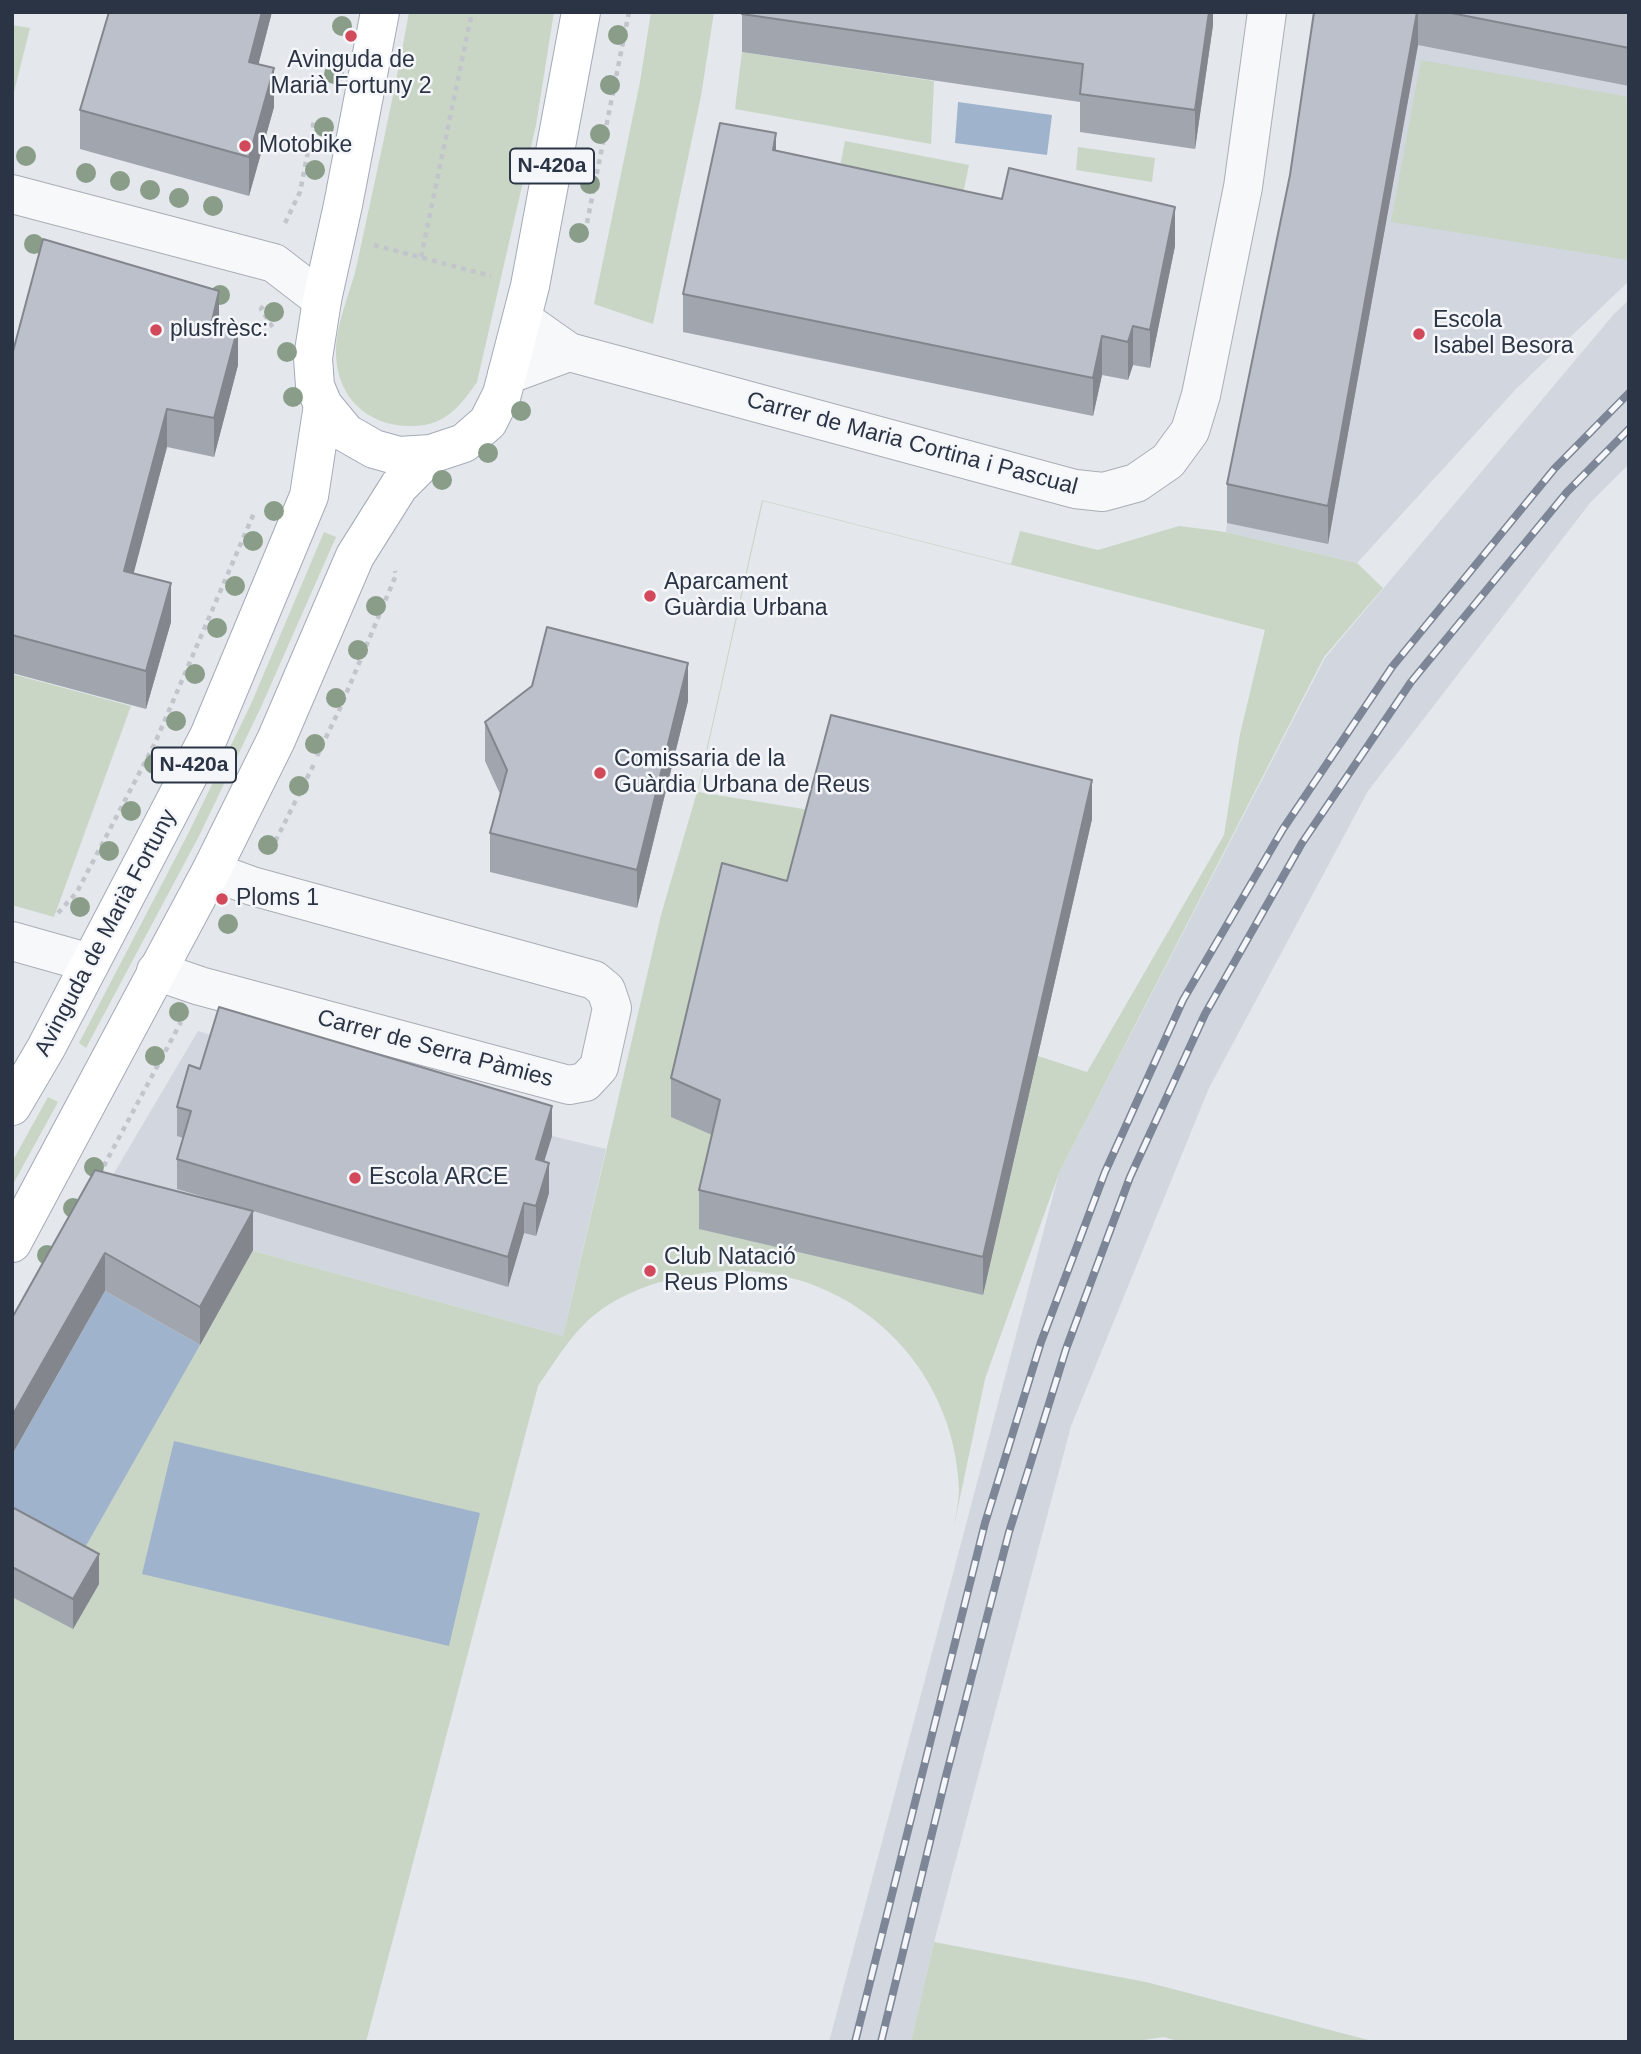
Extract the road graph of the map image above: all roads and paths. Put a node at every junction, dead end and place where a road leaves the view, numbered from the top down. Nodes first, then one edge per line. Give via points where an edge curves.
1 (380, 12) edge
2 (472, 12) edge
3 (581, 12) edge
4 (629, 12) edge
5 (1268, 12) edge
6 (315, 115) dead end
7 (12, 194) edge
8 (284, 224) dead end
9 (584, 235) dead end
10 (334, 242) junction
11 (421, 257) junction
12 (274, 263) junction
13 (265, 300) dead end
14 (322, 300) junction
15 (526, 303) junction
16 (278, 335) dead end
17 (569, 352) junction
18 (507, 375) junction
19 (323, 405) junction
20 (431, 454) junction
21 (264, 508) dead end
22 (211, 871) junction
23 (49, 922) dead end
24 (12, 941) edge
25 (90, 963) junction
26 (156, 971) junction
27 (12, 1105) edge
28 (12, 1243) edge

1 - 10 main road, N-420a
2 - 11 path
3 - 15 main road, N-420a
4 - 9 path
5 - 17 street, Carrer de Maria Cortina i Pascual via 1243,187 1201,395 1190,431 1168,461 1136,483 1103,492 1075,489
6 - 8 path via 300,192
7 - 12 street
10 - 11 path
10 - 12 street
10 - 14 main road, N-420a
11 - 15 path
12 - 14 street
13 - 16 path via 261,309
14 - 19 main road, N-420a via 313,358 315,386
15 - 17 street, Carrer de Maria Cortina i Pascual
15 - 18 main road, N-420a
17 - 18 street
18 - 20 main road, N-420a via 488,422 464,443
19 - 20 main road, N-420a via 346,433 374,449 399,456
19 - 25 main road, Avinguda de Marià Fortuny / N-420a via 309,496 209,736
20 - 22 main road, N-420a via 399,486 355,556 276,740
21 - 23 path via 254,513 149,754 77,892
22 - 26 main road, N-420a
22 - 26 street, Carrer de Serra Pàmies via 594,980 606,990 612,1008 599,1067 585,1082 569,1084
24 - 25 street
25 - 27 main road, Avinguda de Marià Fortuny / N-420a
26 - 28 main road, N-420a

